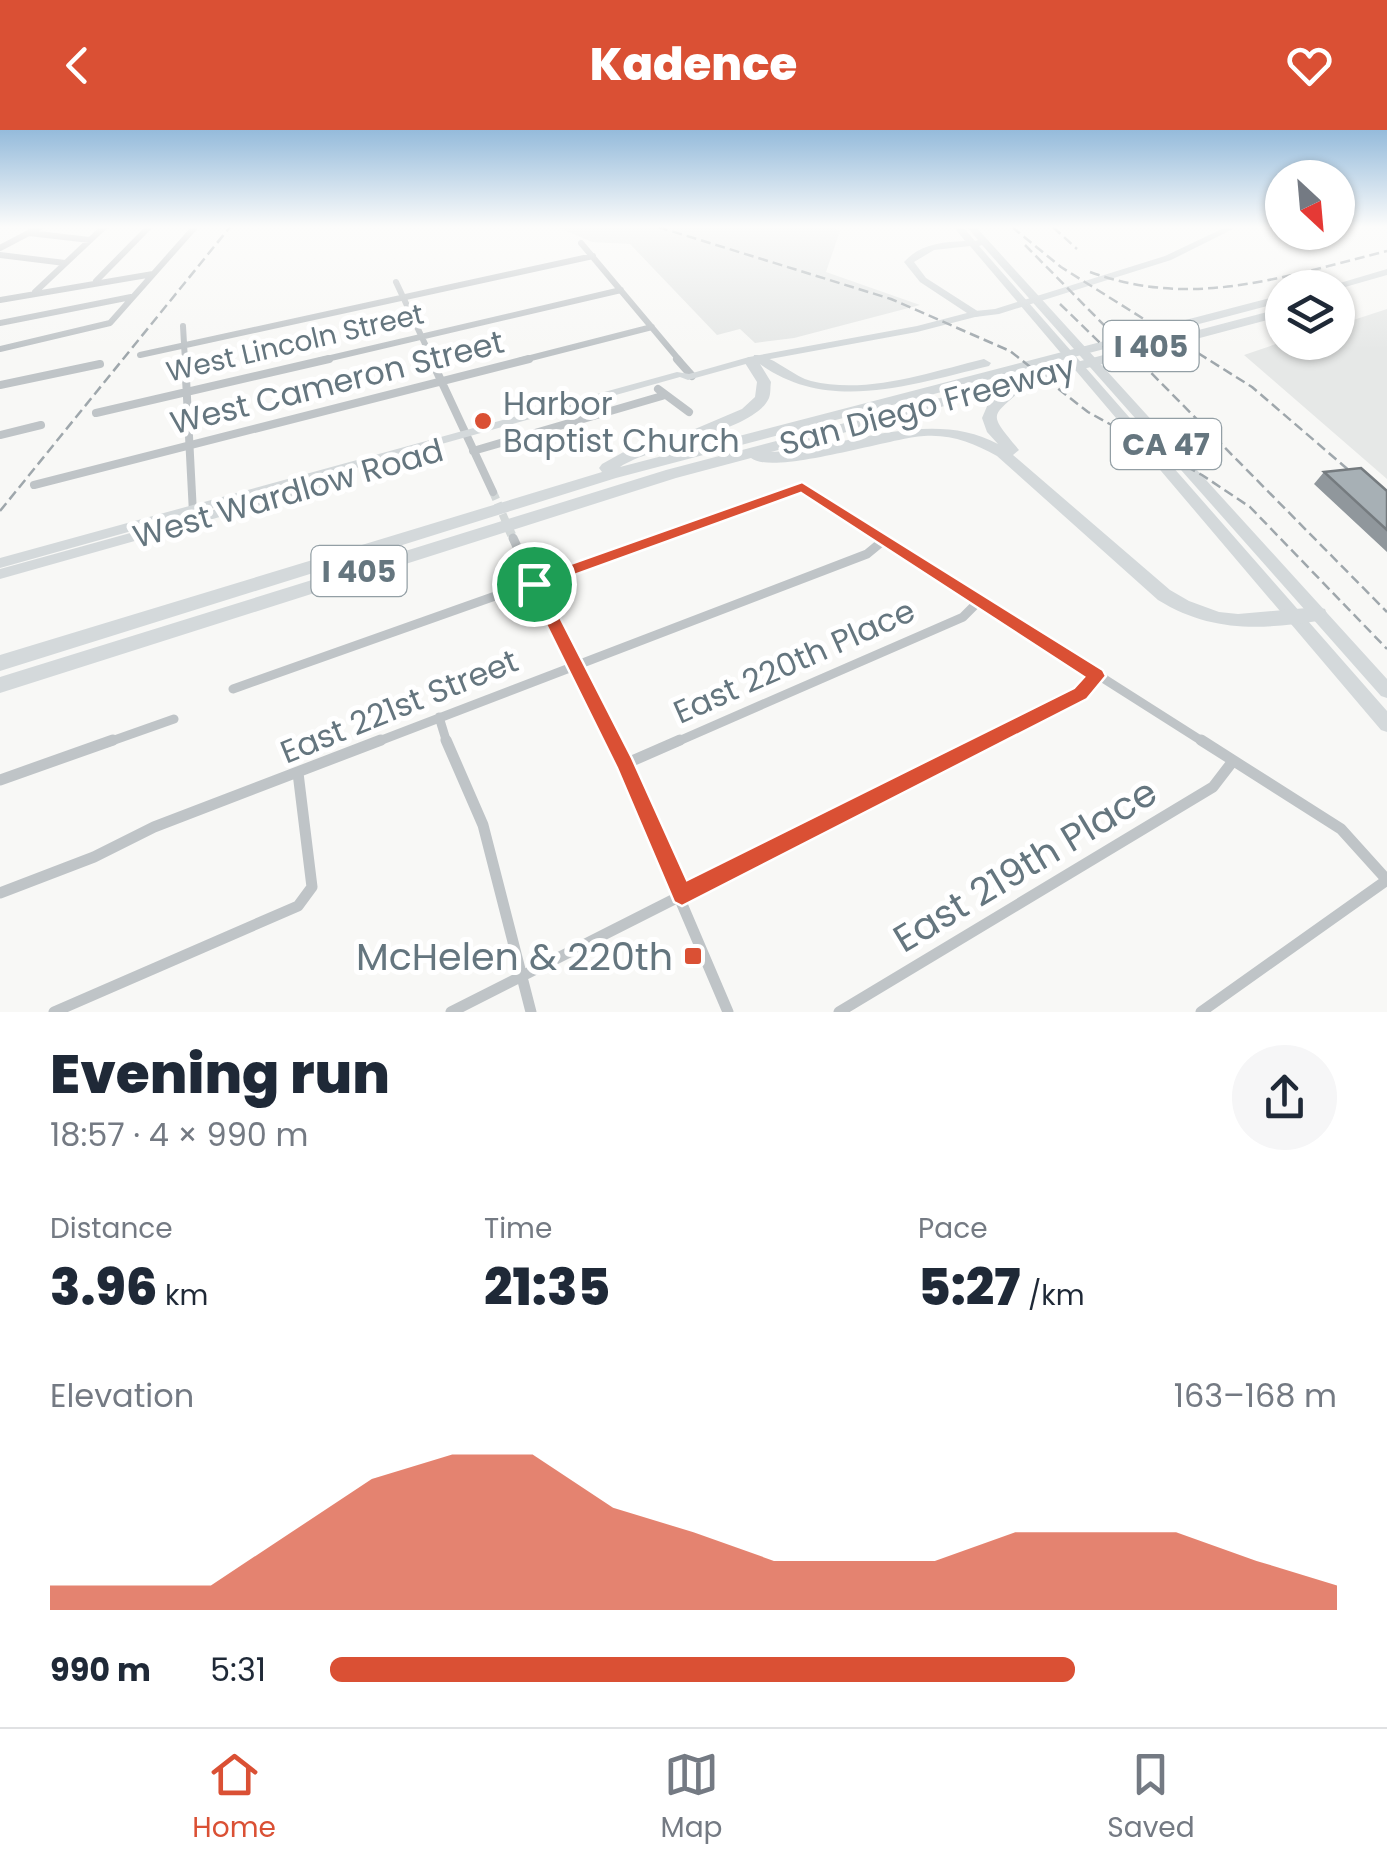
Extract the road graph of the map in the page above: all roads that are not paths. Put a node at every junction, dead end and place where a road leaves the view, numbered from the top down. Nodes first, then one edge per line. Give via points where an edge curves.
1 (60, 268) edge
2 (109, 268) edge
3 (158, 268) edge
4 (538, 268) edge
5 (603, 268) edge
6 (914, 268) edge
7 (1002, 268) edge
8 (1004, 268) edge
9 (1123, 268) edge
10 (1124, 268) edge
11 (1119, 270) junction
12 (153, 274) junction
13 (1387, 278) edge
14 (96, 281) junction
15 (396, 282) dead end
16 (1355, 283) edge
17 (1355, 288) edge
18 (621, 290) junction
19 (32, 294) junction
20 (134, 297) junction
21 (403, 298) junction
22 (0, 300) edge
23 (1265, 310) edge
24 (986, 311) junction
25 (1221, 321) junction
26 (0, 323) edge
27 (184, 326) dead end
28 (652, 327) junction
29 (421, 336) junction
30 (183, 345) junction
31 (0, 349) edge
32 (140, 354) dead end
33 (754, 359) junction
34 (100, 364) dead end
35 (1014, 370) junction
36 (690, 376) junction
37 (442, 381) junction
38 (0, 385) edge
39 (992, 388) junction
40 (185, 392) junction
41 (660, 393) junction
42 (689, 412) dead end
43 (96, 413) dead end
44 (41, 425) dead end
45 (0, 435) edge
46 (470, 442) junction
47 (188, 446) junction
48 (718, 460) junction
49 (696, 467) junction
50 (612, 474) junction
51 (585, 482) junction
52 (34, 485) dead end
53 (492, 492) tunnel mouth
54 (193, 515) junction
55 (514, 538) tunnel mouth
56 (884, 540) junction
57 (0, 563) edge
58 (0, 574) edge
59 (534, 584) junction
60 (980, 600) junction
61 (1314, 609) junction
62 (1290, 613) junction
63 (0, 663) edge
64 (572, 665) junction
65 (0, 674) edge
66 (1097, 676) junction
67 (0, 685) edge
68 (234, 688) dead end
69 (1387, 691) edge
70 (438, 716) junction
71 (174, 719) dead end
72 (1387, 724) edge
73 (1233, 760) junction
74 (625, 764) junction
75 (298, 774) junction
76 (0, 780) edge
77 (1387, 880) edge
78 (0, 893) edge
79 (682, 894) junction
80 (523, 976) junction
81 (54, 1012) edge
82 (451, 1012) edge
83 (531, 1012) edge
84 (728, 1012) edge
85 (839, 1012) edge
86 (1201, 1012) edge

1 - 19 street
2 - 14 street
3 - 12 street
4 - 21 street
5 - 18 street
6 - 24 main road via 923,280
7 - 62 main road, CA 47
8 - 61 main road, CA 47
9 - 11 main road
10 - 11 main road
11 - 24 main road
12 - 14 street
12 - 20 street
13 - 16 highway
13 - 17 highway
14 - 19 street
15 - 21 street
18 - 28 street
18 - 29 street, West Lincoln Street
19 - 22 street
20 - 26 street
20 - 31 street via 103,326
21 - 29 street
21 - 30 street
23 - 25 highway, San Diego Freeway / I 405
24 - 33 main road
25 - 35 highway
25 - 35 highway, San Diego Freeway / I 405
25 - 35 highway, San Diego Freeway / I 405 via 1054,372
27 - 30 street
28 - 36 street
28 - 37 street, West Cameron Street
29 - 37 street
29 - 40 street, West Lincoln Street
30 - 32 street
30 - 40 street
33 - 35 highway via 789,380 827,388
33 - 36 main road
33 - 51 highway via 766,390 746,415 633,452
34 - 38 street
35 - 39 highway
35 - 39 highway
36 - 41 main road, West Wardlow Road
36 - 46 main road, West Wardlow Road
37 - 46 street
37 - 47 street, West Cameron Street
39 - 48 highway, San Diego Freeway / I 405
39 - 50 highway, San Diego Freeway / I 405
39 - 62 highway via 989,418 999,439 1186,598 1223,611
40 - 43 street, West Lincoln Street
40 - 47 street
41 - 42 street
41 - 46 main road, West Wardlow Road
44 - 45 street
46 - 53 street
46 - 54 main road, West Wardlow Road
47 - 52 street, West Cameron Street
47 - 54 street
48 - 49 highway, San Diego Freeway / I 405
48 - 62 highway via 804,455 924,432 964,434 1002,452 1188,610 1231,623
49 - 65 highway via 667,468
49 - 67 highway, San Diego Freeway / I 405
50 - 51 highway, San Diego Freeway / I 405
50 - 65 highway via 592,487
51 - 63 highway, San Diego Freeway / I 405
54 - 57 main road, West Wardlow Road
54 - 58 main road, West Wardlow Road
55 - 59 street
56 - 59 street via 802,487
56 - 60 street
56 - 64 street, East 221st Street via 866,554
59 - 64 street
59 - 68 street
60 - 66 street
60 - 74 street, East 220th Place via 963,617
61 - 62 highway
61 - 69 main road, CA 47
62 - 72 main road, CA 47
64 - 70 street, East 221st Street
64 - 74 street
66 - 73 street
66 - 79 street via 1080,694
70 - 75 street, East 221st Street
70 - 80 street via 483,825
71 - 76 street
73 - 77 street via 1341,829
73 - 85 street, East 219th Place via 1212,787
74 - 79 street
75 - 78 street, East 221st Street
75 - 81 street via 312,887 298,906
77 - 86 street
79 - 80 street
79 - 84 street
80 - 82 street
80 - 83 street

